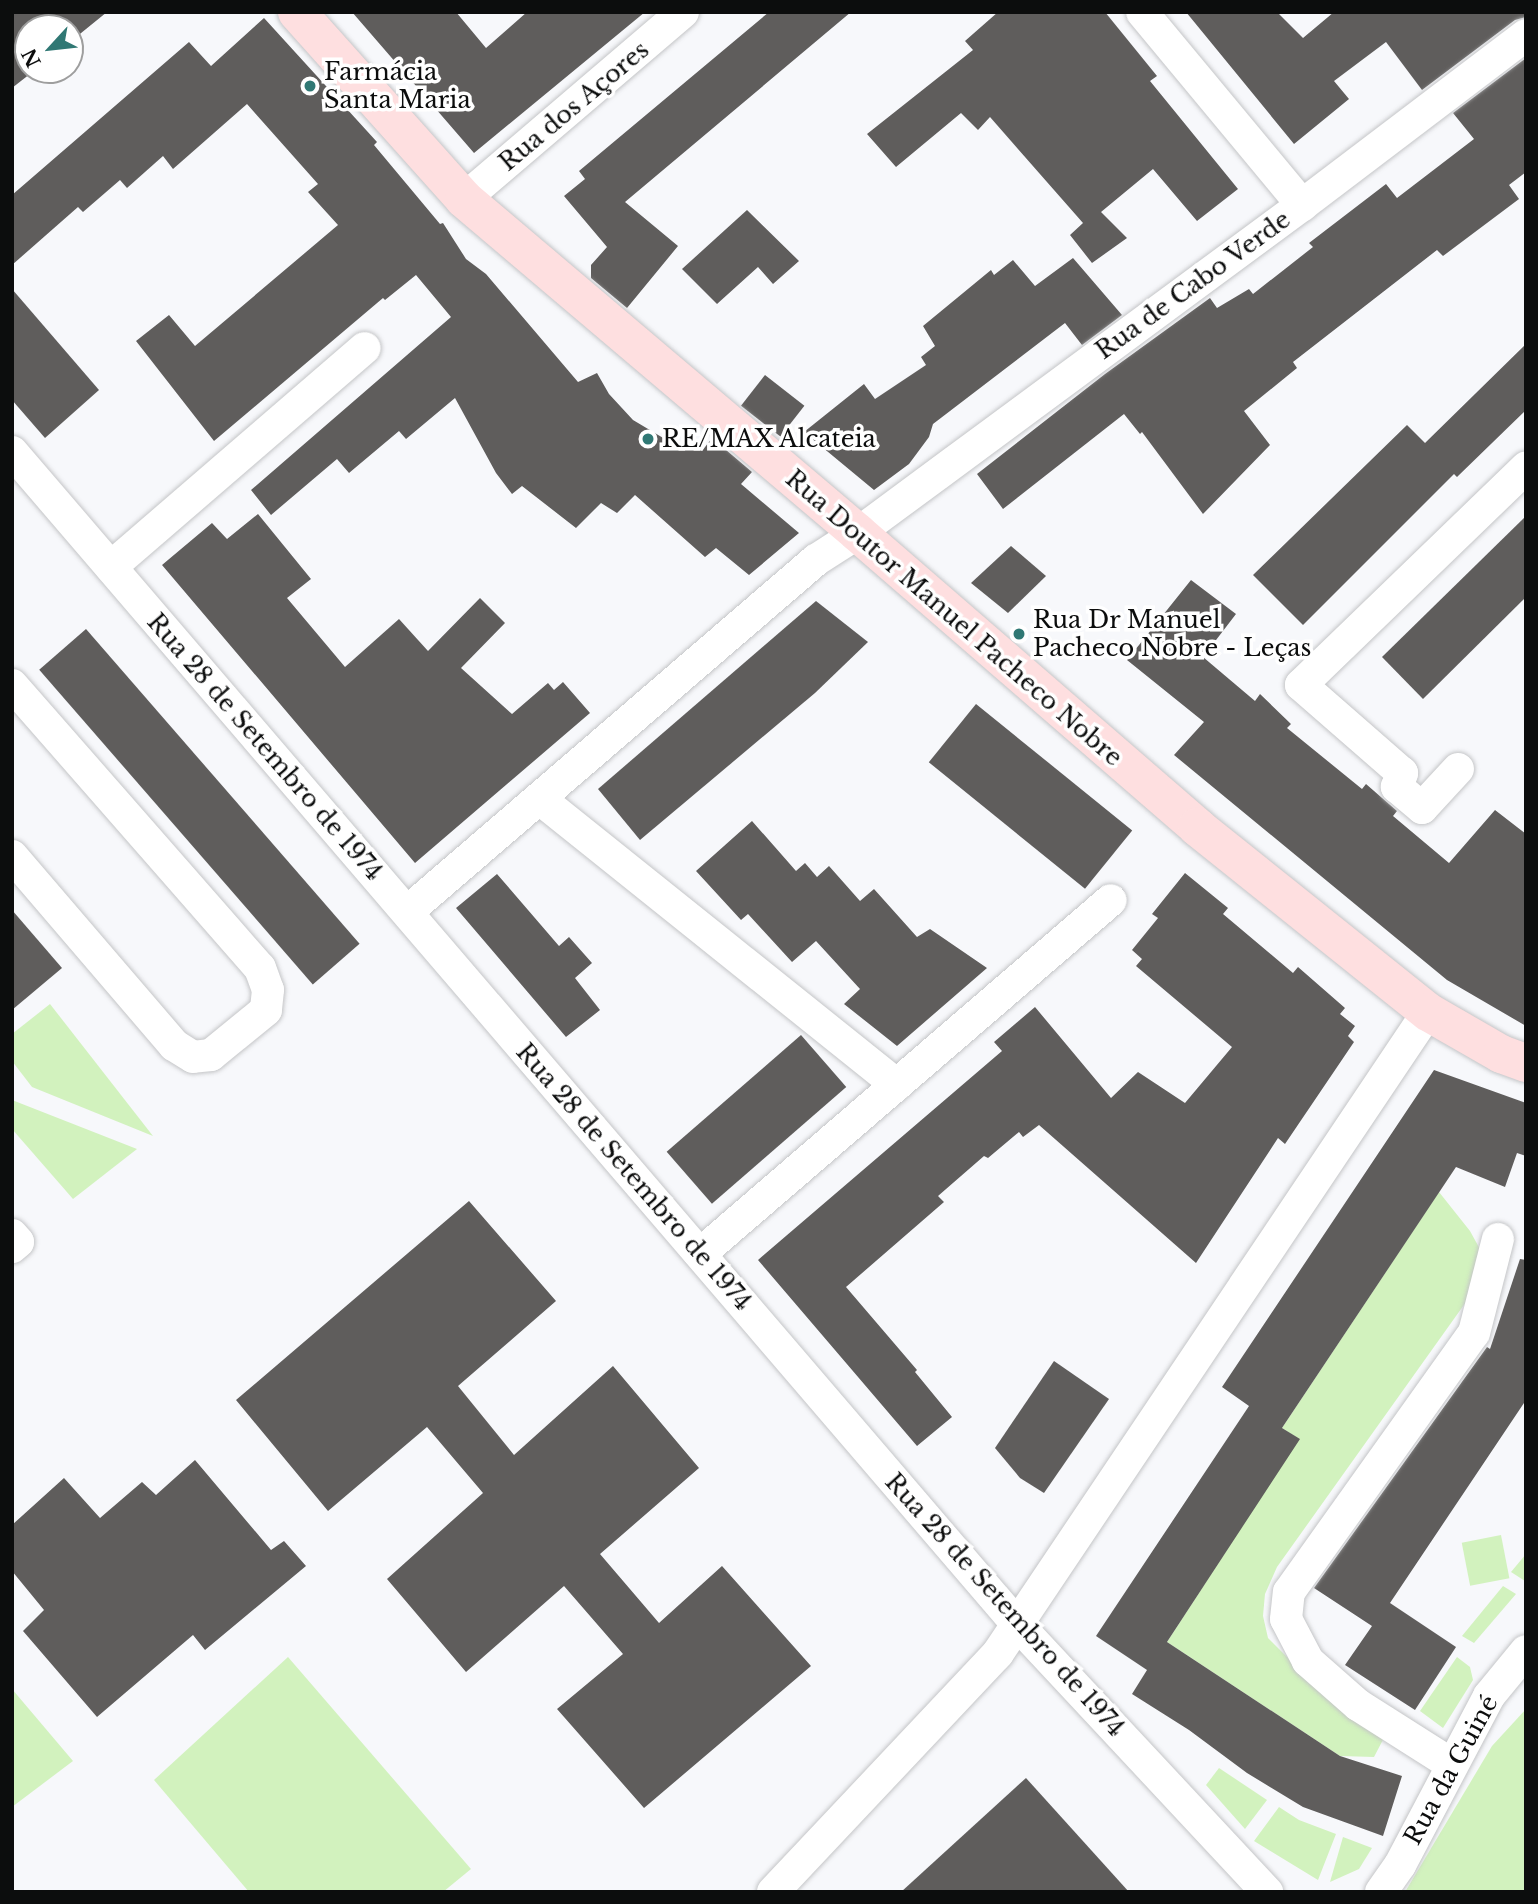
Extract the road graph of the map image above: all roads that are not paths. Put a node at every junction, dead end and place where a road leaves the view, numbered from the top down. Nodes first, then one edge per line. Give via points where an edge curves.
1 (297, 12) edge
2 (683, 12) edge
3 (1142, 12) edge
4 (1526, 35) edge
5 (464, 199) junction
6 (1302, 205) junction
7 (365, 348) dead end
8 (12, 452) edge
9 (1526, 468) edge
10 (858, 533) junction
11 (111, 567) junction
12 (12, 685) edge
13 (1458, 769) dead end
14 (540, 799) junction
15 (12, 856) edge
16 (1111, 900) dead end
17 (407, 912) junction
18 (1428, 1012) junction
19 (1526, 1063) edge
20 (897, 1085) junction
21 (12, 1235) edge
22 (1497, 1239) dead end
23 (12, 1247) edge
24 (699, 1254) junction
25 (1017, 1624) junction
26 (1526, 1651) edge
27 (1451, 1764) junction
28 (773, 1892) edge
29 (1267, 1892) edge
30 (1381, 1892) edge

1 - 5 street, Rua Doutor Manuel Pacheco Nobre
2 - 5 street, Rua dos Açores
3 - 6 street
4 - 6 street, Rua de Cabo Verde
5 - 10 street, Rua Doutor Manuel Pacheco Nobre
6 - 10 street, Rua de Cabo Verde
7 - 11 street
8 - 11 street, Rua 28 de Setembro de 1974
9 - 13 street via 1301,685 1402,773 1397,787 1422,808
10 - 14 street, Rua de Cabo Verde via 816,560
10 - 18 street, Rua Doutor Manuel Pacheco Nobre via 1197,827
11 - 17 street, Rua 28 de Setembro de 1974
12 - 15 street via 260,968 268,990 266,1010 211,1055 193,1056 174,1045
14 - 17 street, Rua de Cabo Verde
14 - 20 street
16 - 20 street
17 - 24 street, Rua 28 de Setembro de 1974
18 - 19 street, Rua Doutor Manuel Pacheco Nobre via 1501,1054
18 - 25 street
20 - 24 street
21 - 23 street via 18,1242
22 - 27 street via 1474,1333 1289,1592 1286,1619 1308,1661 1348,1696
24 - 25 street, Rua 28 de Setembro de 1974
25 - 28 street via 998,1653
25 - 29 street, Rua 28 de Setembro de 1974
26 - 27 street, Rua da Guiné via 1489,1696
27 - 30 street, Rua da Guiné via 1400,1865

